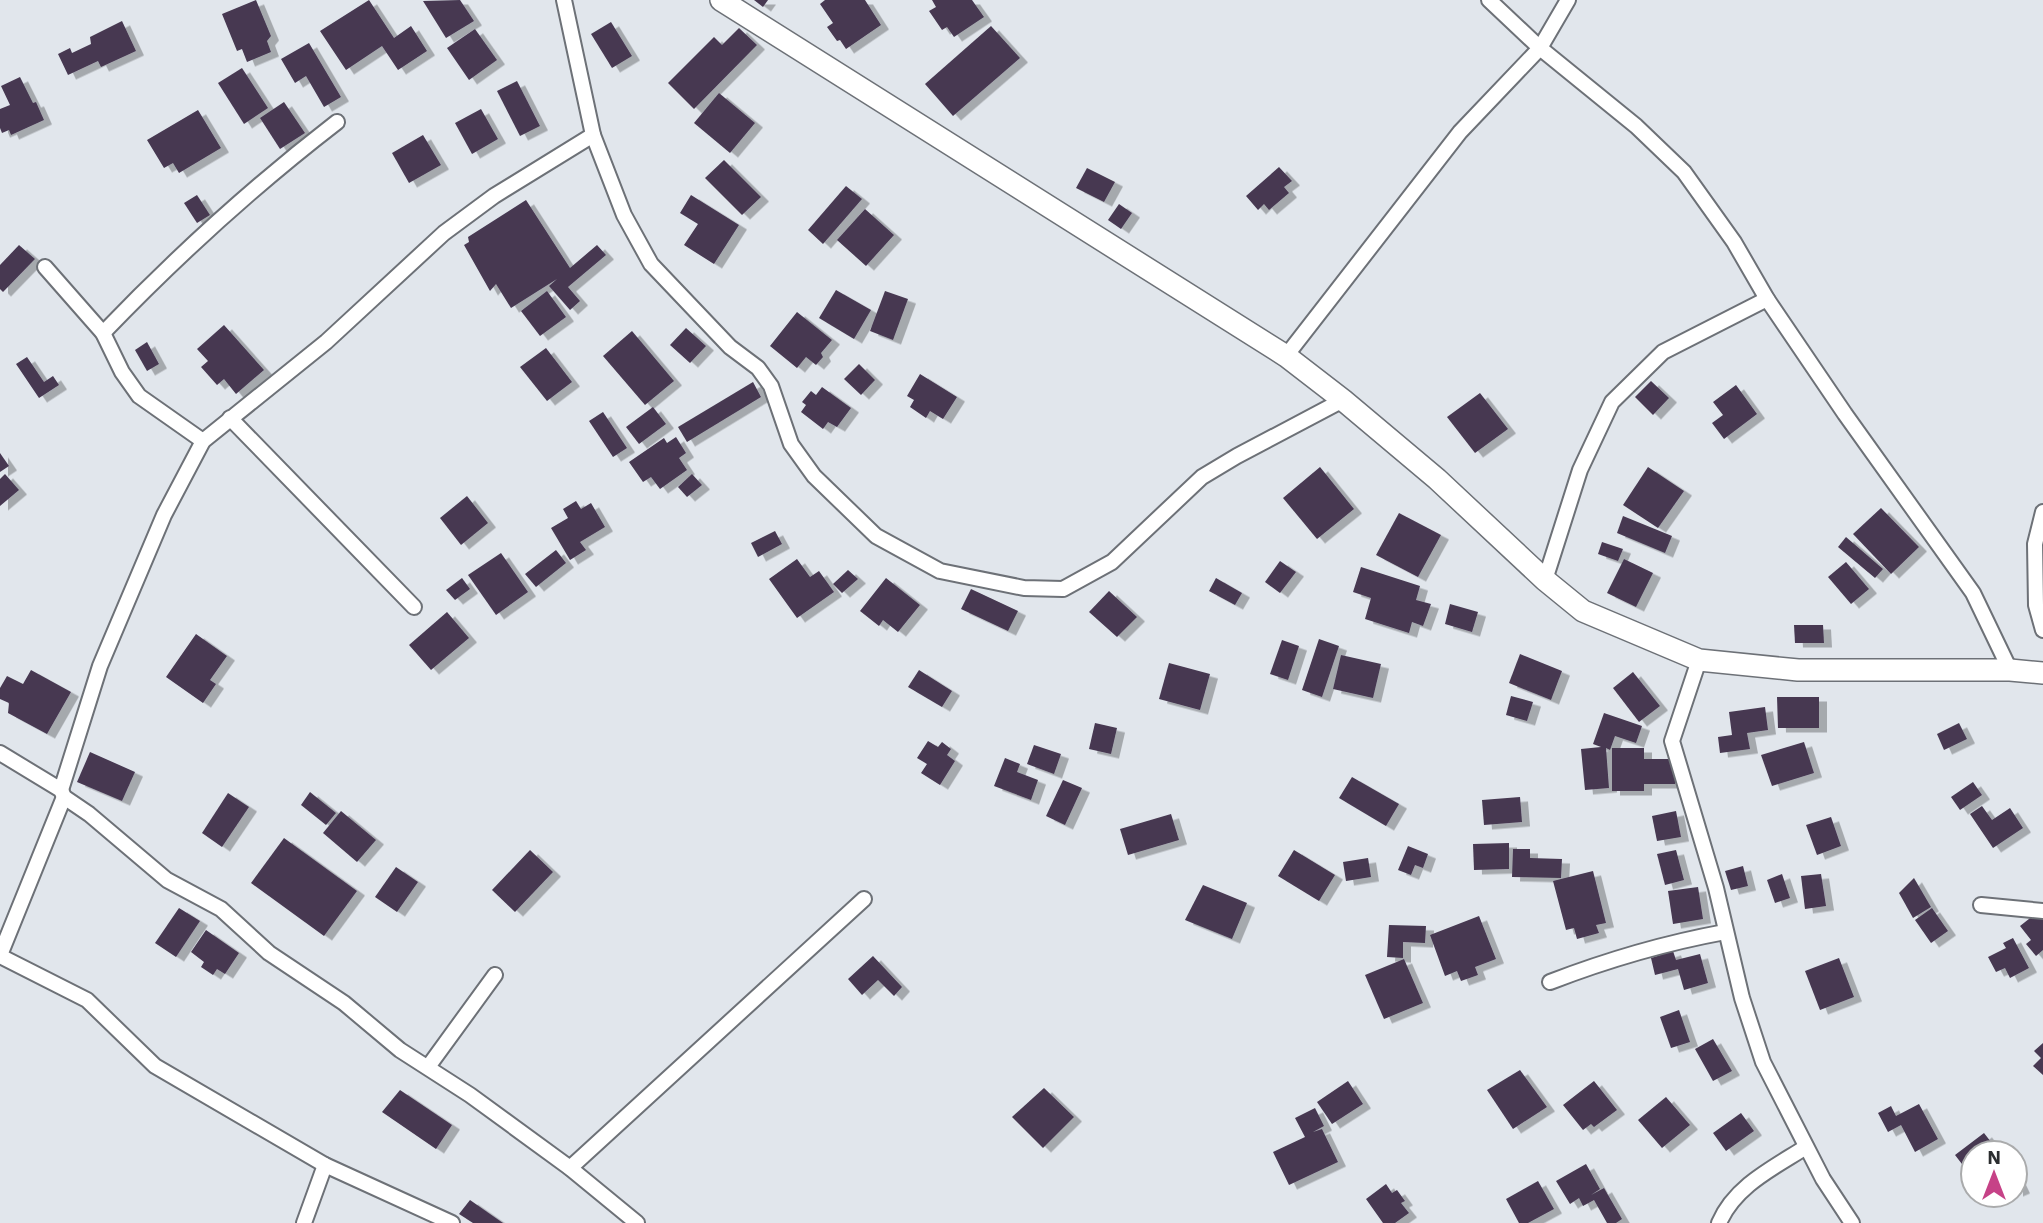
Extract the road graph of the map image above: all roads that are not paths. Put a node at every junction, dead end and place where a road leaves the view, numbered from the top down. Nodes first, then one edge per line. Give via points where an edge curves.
1 (564, 0) edge
2 (721, 0) edge
3 (1489, 0) edge
4 (1568, 0) edge
5 (1540, 48) junction
6 (337, 122) dead end
7 (593, 135) junction
8 (45, 267) dead end
9 (1767, 299) junction
10 (103, 333) junction
11 (1286, 356) junction
12 (1343, 400) junction
13 (230, 418) junction
14 (203, 441) junction
15 (2043, 512) edge
16 (1545, 580) junction
17 (414, 607) dead end
18 (2043, 630) edge
19 (1699, 660) junction
20 (2010, 670) junction
21 (2043, 673) edge
22 (0, 753) edge
23 (62, 793) junction
24 (864, 899) dead end
25 (1980, 905) dead end
26 (2043, 911) edge
27 (1725, 932) junction
28 (0, 955) edge
29 (495, 975) dead end
30 (1550, 982) dead end
31 (428, 1067) junction
32 (1806, 1147) junction
33 (325, 1165) junction
34 (570, 1168) junction
35 (304, 1223) edge
36 (452, 1223) edge
37 (637, 1223) edge
38 (1719, 1223) edge
39 (1852, 1223) edge

1 - 7 street
2 - 11 street
3 - 5 street
4 - 5 street
5 - 9 street via 1636,126 1684,172 1734,242
5 - 11 street via 1460,132
6 - 10 street via 200,238
7 - 12 street via 624,215 651,264 730,347 758,368 771,386 791,444 814,476 876,536 940,571 1024,588 1063,589 1112,562 1202,477
7 - 13 street via 444,233 326,342
8 - 10 street
9 - 16 street via 1663,352 1612,402 1580,470
9 - 20 street via 1973,593
10 - 14 street via 139,396
11 - 12 street
12 - 16 street via 1437,479
13 - 14 street
13 - 17 street
14 - 23 street via 164,515 100,666
15 - 18 street via 2035,544 2036,605
16 - 19 street via 1583,611
19 - 20 street via 1798,670
19 - 27 street via 1672,741
20 - 21 street
22 - 23 street
23 - 28 street
23 - 31 street via 167,880 220,909 270,953
24 - 34 street
25 - 26 street
27 - 30 street via 1622,957
27 - 32 street via 1763,1062
28 - 33 street via 87,1000 155,1066
29 - 31 street
31 - 34 street
32 - 38 street via 1735,1196
32 - 39 street
33 - 35 street
33 - 36 street
34 - 37 street

